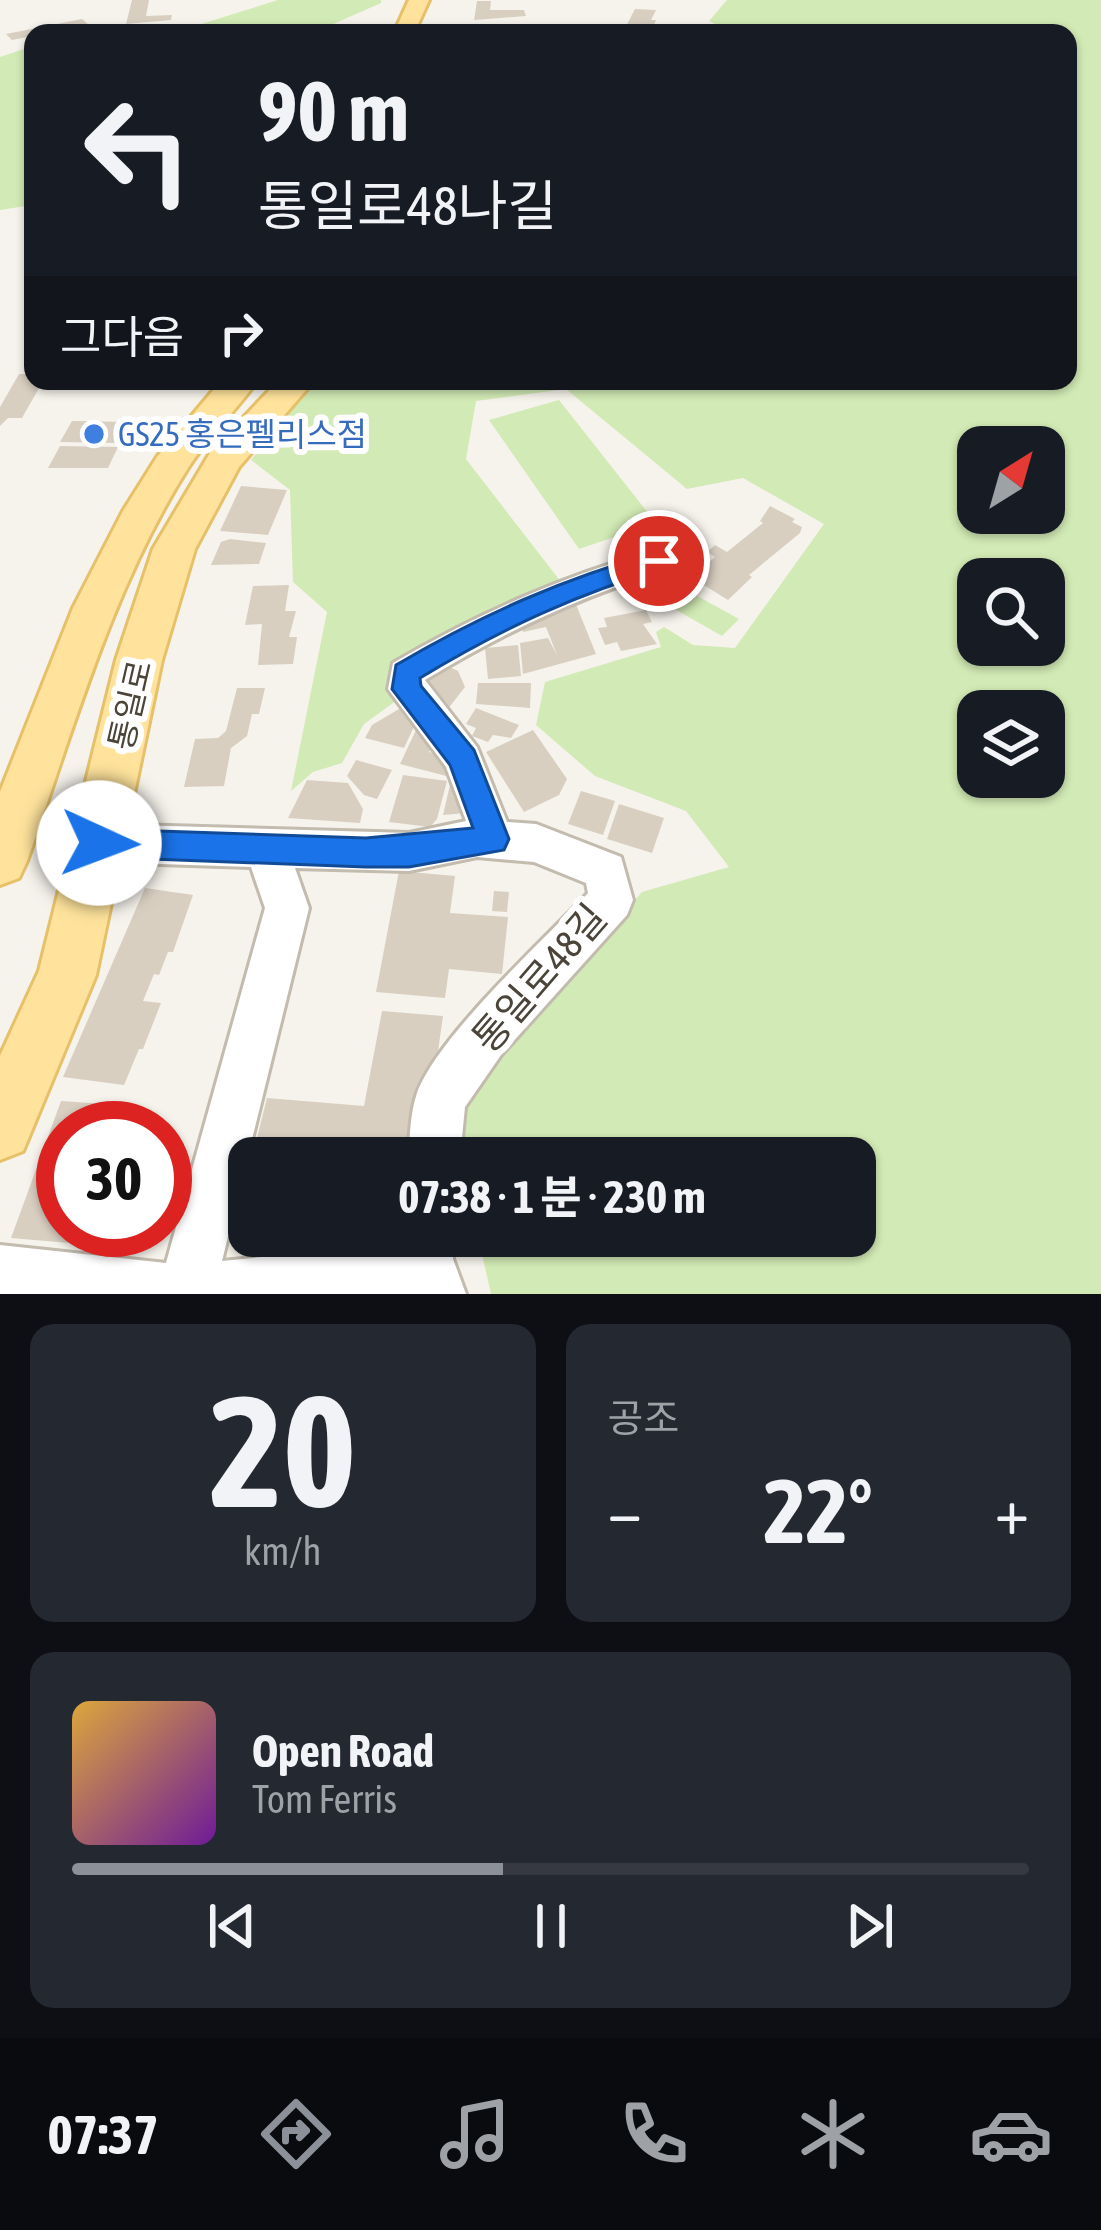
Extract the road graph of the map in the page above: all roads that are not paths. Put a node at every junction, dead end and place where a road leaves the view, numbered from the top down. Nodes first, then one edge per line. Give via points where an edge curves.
1 (233, 390) edge
2 (290, 390) edge
3 (659, 561) dead end
4 (493, 839) junction
5 (99, 843) junction
6 (267, 849) junction
7 (0, 861) edge
8 (0, 1128) edge
9 (436, 1137) edge
10 (430, 1263) edge
11 (0, 1273) edge
12 (186, 1293) edge

1 - 7 main road, 통일로 via 176,458 138,524
2 - 5 main road, 통일로 via 223,461 174,549 139,660
3 - 4 street via 589,580 492,622 406,673 406,689 463,759
4 - 6 street, 통일로48길 via 409,852
4 - 9 street, 통일로48길 via 536,844 606,871 611,900 484,1038 440,1099
5 - 6 street, 통일로48길
5 - 8 main road, 통일로 via 67,975
6 - 12 street via 287,908
10 - 12 street
11 - 12 street

